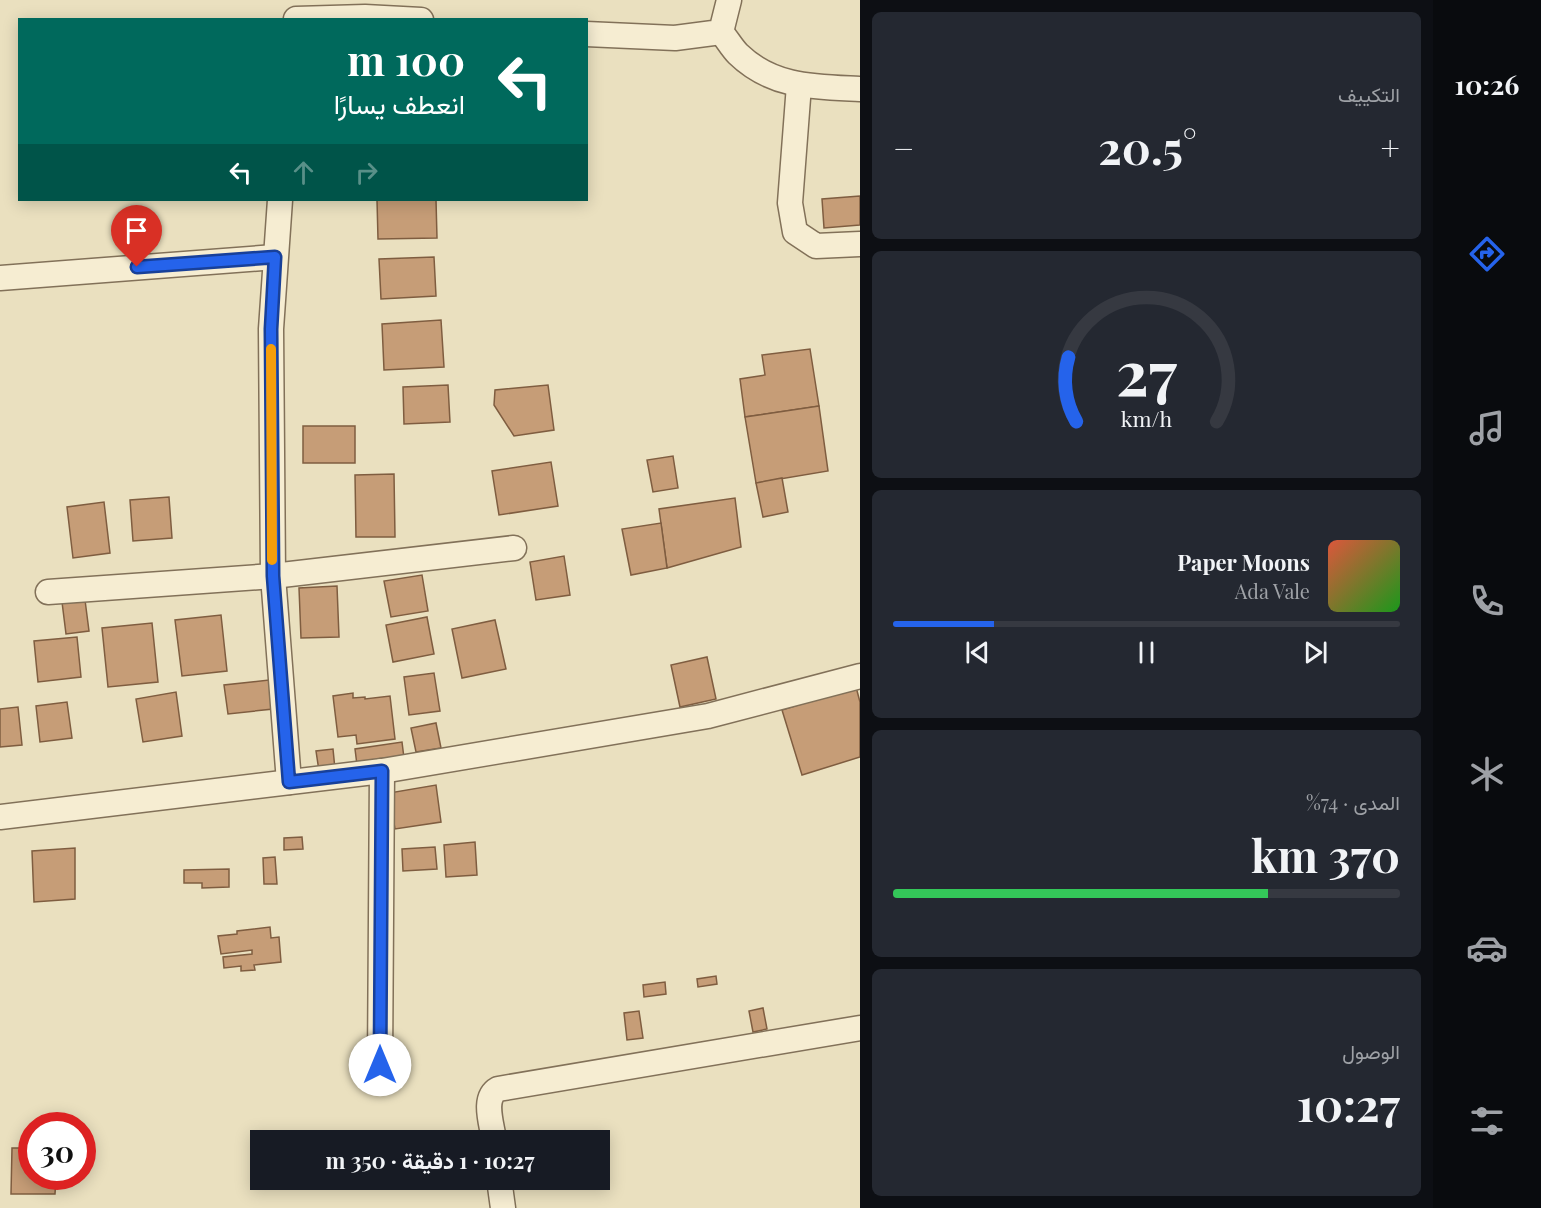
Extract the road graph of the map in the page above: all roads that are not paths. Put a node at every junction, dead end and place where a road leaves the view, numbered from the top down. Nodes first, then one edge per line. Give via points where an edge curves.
1 (299, 0) edge
2 (729, 0) edge
3 (296, 18) edge
4 (330, 18) edge
5 (384, 18) edge
6 (721, 32) junction
7 (588, 34) edge
8 (799, 85) junction
9 (860, 89) edge
10 (280, 201) edge
11 (860, 244) edge
12 (275, 257) junction
13 (0, 278) edge
14 (514, 548) dead end
15 (273, 576) junction
16 (48, 592) dead end
17 (860, 676) edge
18 (382, 771) junction
19 (289, 782) junction
20 (0, 817) edge
21 (860, 1028) edge
22 (380, 1065) dead end
23 (493, 1130) edge
24 (501, 1190) edge
25 (503, 1208) edge

1 - 3 street
2 - 6 street
4 - 5 street
6 - 7 street via 675,38
6 - 8 street via 739,55 762,71
8 - 9 street
8 - 11 street via 790,203 795,232 816,246
10 - 12 street
12 - 13 street
12 - 15 street via 271,329
14 - 15 street
15 - 16 street
15 - 19 street
17 - 18 street via 708,716
18 - 19 street
18 - 22 street
19 - 20 street
21 - 23 street via 498,1089 489,1099
24 - 25 street

